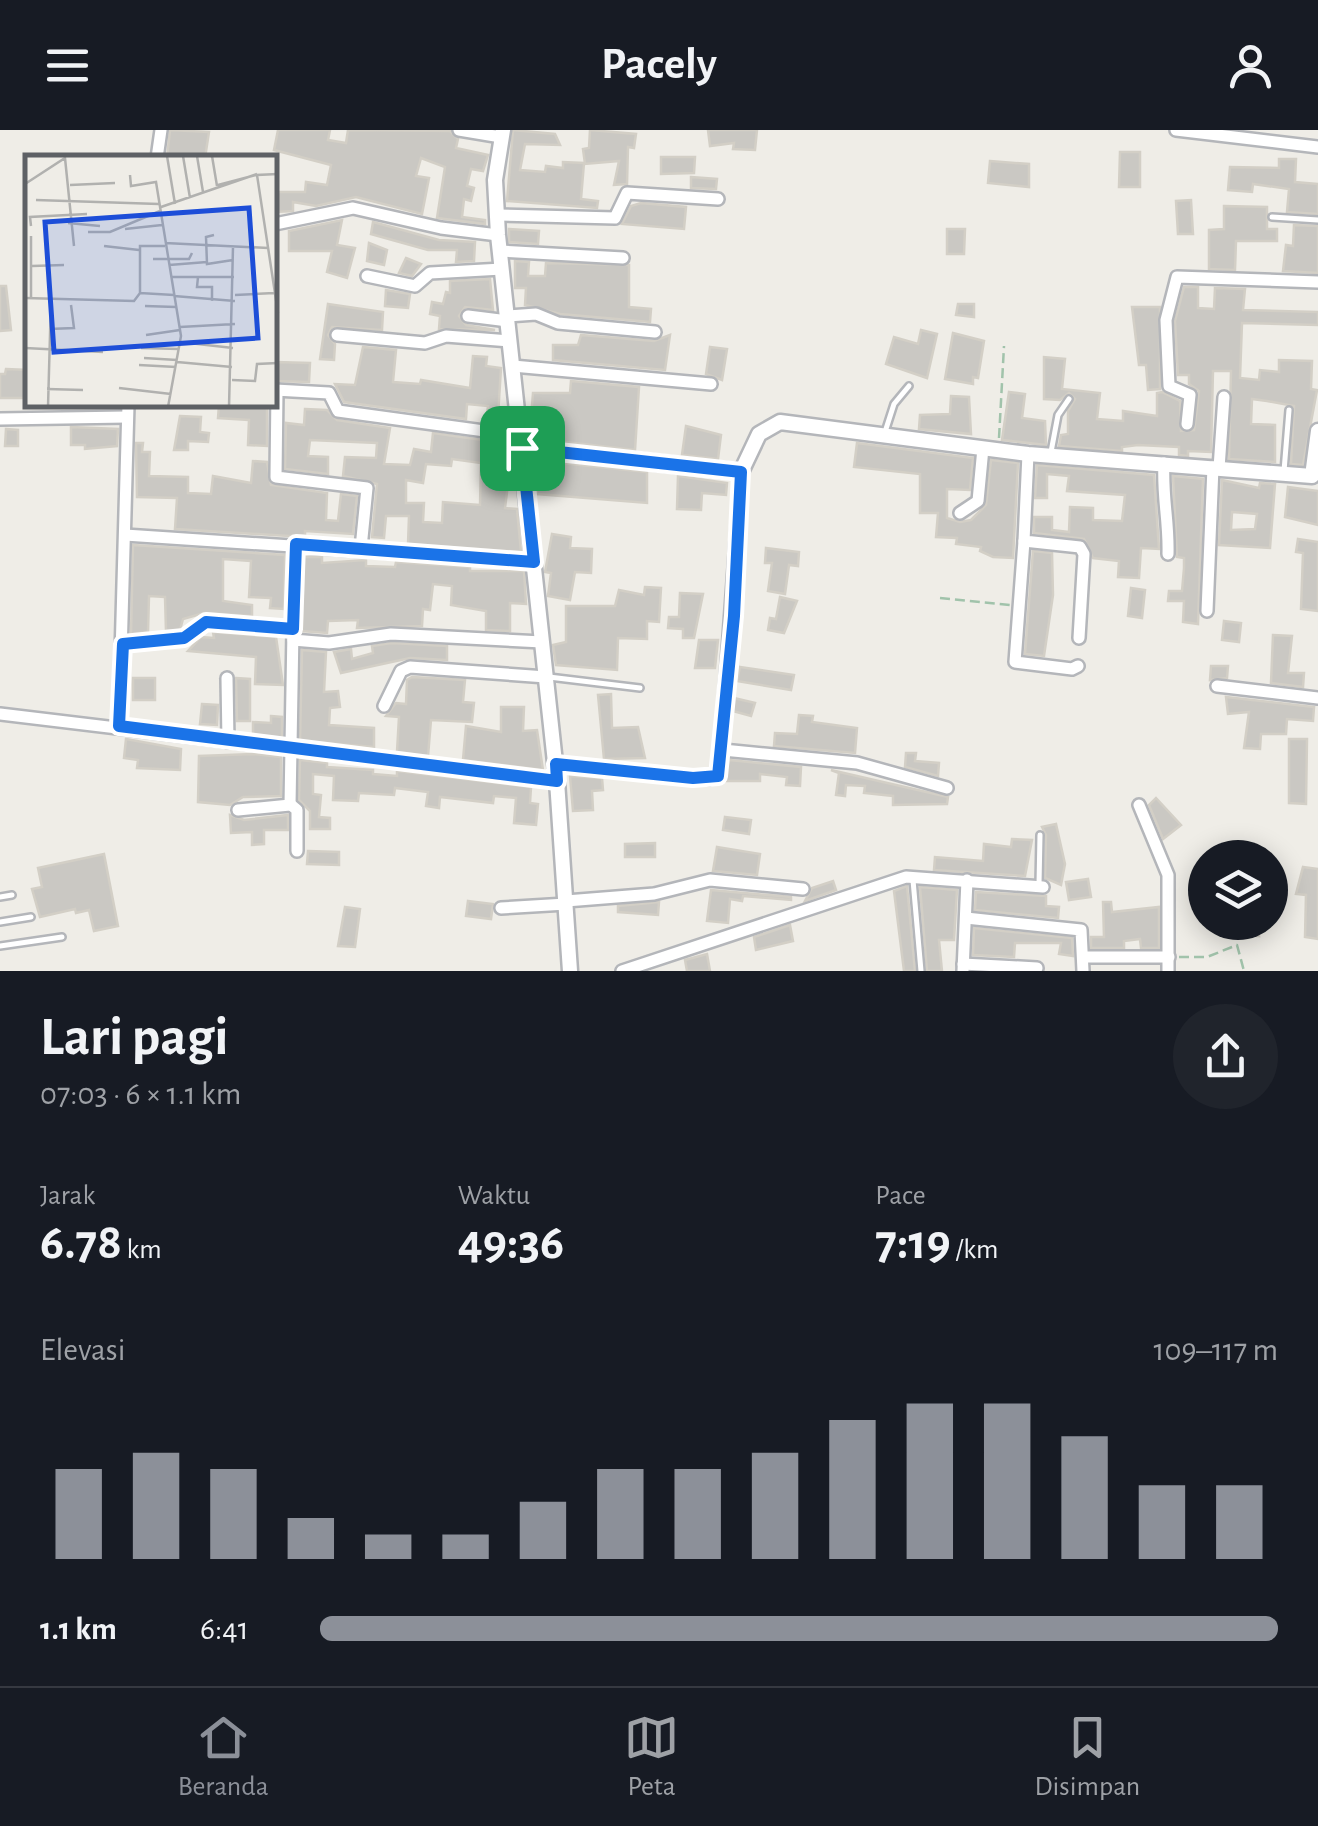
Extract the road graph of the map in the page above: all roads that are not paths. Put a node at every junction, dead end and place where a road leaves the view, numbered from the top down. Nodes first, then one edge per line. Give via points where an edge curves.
1 (161, 130) edge
2 (459, 130) edge
3 (1180, 130) edge
4 (502, 134) edge
5 (1318, 147) edge
6 (157, 155) edge
7 (718, 199) dead end
8 (497, 216) junction
9 (1272, 216) dead end
10 (1318, 220) edge
11 (278, 223) edge
12 (498, 234) junction
13 (500, 251) junction
14 (623, 258) dead end
15 (502, 270) junction
16 (367, 276) dead end
17 (1318, 282) edge
18 (468, 316) dead end
19 (507, 319) junction
20 (655, 332) dead end
21 (337, 335) dead end
22 (510, 341) junction
23 (513, 366) junction
24 (711, 384) dead end
25 (909, 386) dead end
26 (278, 390) edge
27 (1224, 397) dead end
28 (1069, 399) dead end
29 (276, 408) edge
30 (1288, 410) dead end
31 (127, 411) edge
32 (0, 419) edge
33 (1187, 424) dead end
34 (1318, 431) edge
35 (884, 435) junction
36 (521, 442) junction
37 (991, 449) junction
38 (1028, 454) junction
39 (1050, 455) junction
40 (1164, 463) junction
41 (1216, 468) junction
42 (741, 472) junction
43 (1284, 474) junction
44 (1315, 477) edge
45 (960, 512) dead end
46 (125, 536) junction
47 (1024, 542) junction
48 (296, 544) junction
49 (361, 548) junction
50 (1168, 554) dead end
51 (534, 562) junction
52 (1207, 611) dead end
53 (293, 635) junction
54 (1079, 638) dead end
55 (542, 642) junction
56 (123, 644) junction
57 (1078, 666) dead end
58 (546, 677) junction
59 (227, 678) dead end
60 (1217, 686) dead end
61 (640, 688) dead end
62 (1318, 698) edge
63 (384, 706) dead end
64 (0, 714) edge
65 (119, 726) junction
66 (228, 742) junction
67 (290, 750) junction
68 (723, 750) junction
69 (556, 764) junction
70 (557, 781) junction
71 (946, 788) dead end
72 (290, 804) junction
73 (1139, 805) dead end
74 (238, 810) dead end
75 (1040, 836) dead end
76 (297, 851) dead end
77 (913, 877) junction
78 (967, 880) junction
79 (1041, 887) joint
80 (803, 889) dead end
81 (12, 894) dead end
82 (0, 897) edge
83 (566, 903) junction
84 (501, 908) dead end
85 (31, 917) dead end
86 (966, 918) junction
87 (0, 922) edge
88 (62, 937) dead end
89 (0, 946) edge
90 (1168, 957) junction
91 (1083, 964) edge
92 (963, 968) edge
93 (1038, 968) dead end
94 (570, 971) edge
95 (622, 971) edge
96 (921, 971) edge
97 (1168, 971) edge

1 - 6 street
2 - 4 street
3 - 5 street
4 - 8 street
7 - 8 street via 627,193 616,218
8 - 12 street
9 - 10 lane
11 - 12 street via 353,208
12 - 13 street
13 - 14 street
13 - 15 street
15 - 16 street via 430,274 414,286
15 - 19 street
17 - 33 street via 1177,277 1166,320 1169,386 1189,392
18 - 19 street
19 - 20 street via 536,314 558,324
19 - 22 street
21 - 22 street
22 - 23 street
23 - 24 street
23 - 36 street
25 - 35 lane via 894,404
26 - 36 street via 329,394 338,411
27 - 41 street
28 - 39 lane via 1058,415
29 - 49 street via 276,478 364,485
30 - 43 lane
31 - 32 street
31 - 46 street
34 - 44 street
35 - 37 street
35 - 42 street via 772,424 758,434
36 - 42 street
36 - 51 street
37 - 38 street
37 - 45 street via 978,501
38 - 39 street
38 - 47 street
39 - 40 street
40 - 41 street
40 - 50 street
41 - 43 street
41 - 52 street
42 - 68 street
43 - 44 street
46 - 48 street
46 - 56 street
47 - 54 street via 1083,550
47 - 57 street via 1015,662
48 - 49 street
48 - 53 street
49 - 51 street
51 - 55 street
53 - 55 street via 330,643 392,634
53 - 56 street via 206,622 184,638
53 - 67 street
55 - 58 street
56 - 65 street
58 - 61 lane
58 - 63 street via 410,667 401,671
58 - 69 street
59 - 66 street
60 - 62 street
64 - 65 street
65 - 66 street
66 - 67 street
67 - 70 street
67 - 72 street
68 - 69 street via 720,773 708,779
68 - 71 street via 857,763
69 - 70 street
70 - 83 street
72 - 74 street
72 - 76 street via 297,810
73 - 90 street via 1168,875
75 - 79 lane
77 - 78 street
77 - 95 street
77 - 96 lane
78 - 79 street
78 - 86 street
80 - 83 street via 710,880
81 - 82 lane
83 - 84 street
83 - 94 street
85 - 87 lane
86 - 91 street via 1081,930
86 - 92 street
88 - 89 lane
90 - 91 street
90 - 97 street
92 - 93 street

